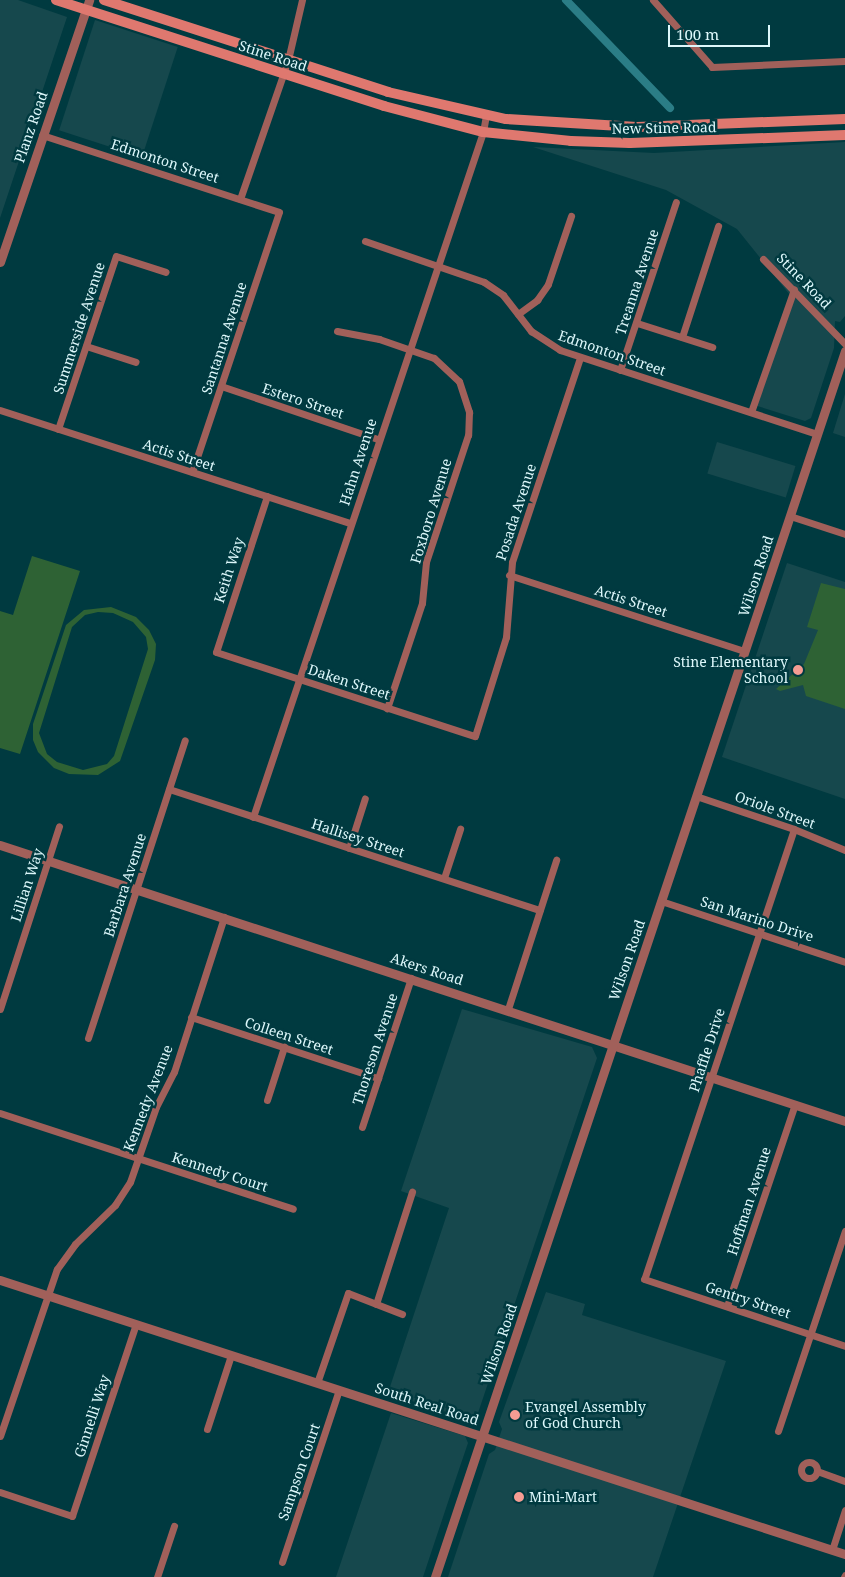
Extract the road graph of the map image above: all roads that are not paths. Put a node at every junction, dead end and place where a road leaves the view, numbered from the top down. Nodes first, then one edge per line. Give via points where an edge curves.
1 (56, 0) edge
2 (104, 0) edge
3 (302, 0) edge
4 (653, 0) edge
5 (87, 5) edge
6 (288, 60) junction
7 (845, 61) edge
8 (283, 74) junction
9 (486, 115) junction
10 (845, 119) edge
11 (483, 132) junction
12 (42, 135) junction
13 (845, 135) edge
14 (240, 199) junction
15 (676, 202) dead end
16 (279, 212) joint
17 (571, 216) dead end
18 (718, 226) dead end
19 (365, 241) dead end
20 (763, 259) dead end
21 (0, 262) edge
22 (437, 265) junction
23 (166, 272) dead end
24 (794, 289) junction
25 (518, 314) junction
26 (637, 323) junction
27 (337, 331) dead end
28 (682, 337) junction
29 (845, 344) edge
30 (86, 346) junction
31 (409, 348) junction
32 (712, 348) dead end
33 (845, 351) edge
34 (580, 357) junction
35 (136, 362) dead end
36 (620, 370) junction
37 (221, 386) junction
38 (0, 410) edge
39 (751, 412) junction
40 (58, 429) junction
41 (817, 434) junction
42 (378, 439) junction
43 (192, 472) junction
44 (267, 496) junction
45 (790, 516) junction
46 (350, 523) junction
47 (845, 534) edge
48 (509, 574) junction
49 (745, 651) junction
50 (216, 652) joint
51 (299, 679) junction
52 (387, 708) junction
53 (475, 736) joint
54 (185, 740) dead end
55 (169, 789) junction
56 (696, 796) junction
57 (365, 798) dead end
58 (253, 817) junction
59 (59, 826) dead end
60 (460, 829) dead end
61 (794, 829) junction
62 (0, 845) edge
63 (349, 848) junction
64 (845, 850) edge
65 (48, 860) junction
66 (556, 860) dead end
67 (444, 878) junction
68 (136, 889) junction
69 (661, 901) junction
70 (540, 910) junction
71 (224, 917) junction
72 (760, 933) junction
73 (845, 962) edge
74 (411, 978) junction
75 (0, 1009) edge
76 (508, 1010) junction
77 (192, 1017) junction
78 (88, 1038) dead end
79 (614, 1044) junction
80 (284, 1047) junction
81 (712, 1077) junction
82 (378, 1078) junction
83 (267, 1100) dead end
84 (795, 1104) junction
85 (0, 1114) edge
86 (845, 1121) edge
87 (362, 1127) dead end
88 (138, 1158) junction
89 (412, 1192) dead end
90 (293, 1209) dead end
91 (845, 1231) edge
92 (644, 1279) joint
93 (0, 1280) edge
94 (46, 1295) junction
95 (376, 1304) junction
96 (727, 1306) junction
97 (402, 1314) dead end
98 (136, 1324) junction
99 (810, 1334) junction
100 (845, 1346) edge
101 (231, 1355) junction
102 (317, 1382) junction
103 (339, 1390) junction
104 (206, 1429) dead end
105 (778, 1431) dead end
106 (0, 1436) edge
107 (482, 1436) junction
108 (817, 1471) dead end
109 (845, 1481) edge
110 (0, 1492) edge
111 (845, 1510) edge
112 (174, 1526) dead end
113 (832, 1550) junction
114 (845, 1554) edge
115 (282, 1562) dead end
116 (157, 1577) edge
117 (435, 1577) edge

1 - 5 main road, Stine Road
2 - 6 main road, Stine Road
3 - 6 street
4 - 7 street via 712,67
5 - 8 main road, Stine Road
5 - 12 street, Planz Road
6 - 8 street
6 - 9 main road, Stine Road via 396,94
8 - 11 main road, Stine Road via 384,106
8 - 14 street
9 - 10 main road, New Stine Road via 637,127
9 - 11 street, Hahn Avenue
11 - 13 main road, New Stine Road via 630,143
11 - 22 street, Hahn Avenue
12 - 14 street, Edmonton Street
12 - 21 street, Planz Road
14 - 16 street, Edmonton Street
15 - 26 street, Treanna Avenue
16 - 37 street, Santanna Avenue
17 - 25 street via 548,284 537,300
18 - 28 street
19 - 22 street, Edmonton Street
20 - 24 street, Stine Road
22 - 25 street, Edmonton Street via 484,282 503,295
22 - 31 street, Hahn Avenue
23 - 30 street, Summerside Avenue via 116,256
24 - 29 street, Stine Road
24 - 39 street
25 - 34 street, Edmonton Street via 540,339
26 - 28 street
26 - 36 street, Treanna Avenue
27 - 31 street, Foxboro Avenue
28 - 32 street
30 - 35 street
30 - 40 street, Summerside Avenue
31 - 42 street, Hahn Avenue
31 - 52 street, Foxboro Avenue via 434,358 452,372 464,391 470,423 426,562 422,602
33 - 41 street, Wilson Road
34 - 36 street, Edmonton Street
34 - 48 street, Posada Avenue
36 - 39 street, Edmonton Street
37 - 42 street, Estero Street
37 - 43 street, Santanna Avenue
38 - 40 street, Actis Street
39 - 41 street, Edmonton Street
40 - 43 street, Actis Street
41 - 45 street, Wilson Road
42 - 46 street, Hahn Avenue
43 - 44 street, Actis Street
44 - 46 street, Actis Street
44 - 50 street, Keith Way
45 - 47 street
45 - 49 street, Wilson Road
46 - 51 street, Hahn Avenue
48 - 49 street, Actis Street
48 - 53 street, Posada Avenue via 506,637
49 - 56 street, Wilson Road
50 - 51 street, Daken Street
51 - 52 street, Daken Street
51 - 58 street, Hahn Avenue
52 - 53 street, Daken Street
54 - 55 street, Barbara Avenue
55 - 58 street, Hallisey Street
55 - 68 street, Barbara Avenue
56 - 61 street, Oriole Street
56 - 69 street, Wilson Road
57 - 63 street
58 - 63 street, Hallisey Street
59 - 65 street, Lillian Way
60 - 67 street
61 - 64 street, Oriole Street
61 - 72 street, Phaffle Drive
62 - 65 street, Akers Road
63 - 67 street, Hallisey Street
65 - 68 street, Akers Road
65 - 75 street, Lillian Way
66 - 70 street
67 - 70 street, Hallisey Street
68 - 71 street, Akers Road
68 - 78 street, Barbara Avenue
69 - 72 street, San Marino Drive
69 - 79 street, Wilson Road
70 - 76 street
71 - 74 street, Akers Road
71 - 77 street, Kennedy Avenue
72 - 73 street, San Marino Drive
72 - 81 street, Phaffle Drive
74 - 76 street, Akers Road
74 - 82 street, Thoreson Avenue
76 - 79 street, Akers Road
77 - 80 street, Colleen Street
77 - 88 street, Kennedy Avenue via 174,1072 156,1107
79 - 81 street, Akers Road
79 - 107 street, Wilson Road
80 - 82 street, Colleen Street
80 - 83 street
81 - 84 street, Akers Road
81 - 92 street, Phaffle Drive
82 - 87 street, Thoreson Avenue
84 - 86 street, Akers Road
84 - 96 street, Hoffman Avenue
85 - 88 street, Kennedy Court
88 - 90 street, Kennedy Court
88 - 94 street, Kennedy Avenue via 124,1193 65,1256
89 - 95 street
91 - 99 street
92 - 96 street, Gentry Street
93 - 94 street, South Real Road
94 - 98 street, South Real Road
94 - 106 street, Kennedy Avenue
95 - 97 street
95 - 102 street via 348,1293
96 - 99 street, Gentry Street
98 - 101 street, South Real Road
98 - 110 street, Ginnelli Way via 72,1516
99 - 100 street, Gentry Street
99 - 105 street
101 - 102 street, South Real Road
101 - 104 street
102 - 103 street, South Real Road
103 - 107 street, South Real Road
103 - 115 street, Sampson Court
107 - 113 street, South Real Road
107 - 117 street, Wilson Road
108 - 109 street
111 - 113 street
112 - 116 street
113 - 114 street, South Real Road

